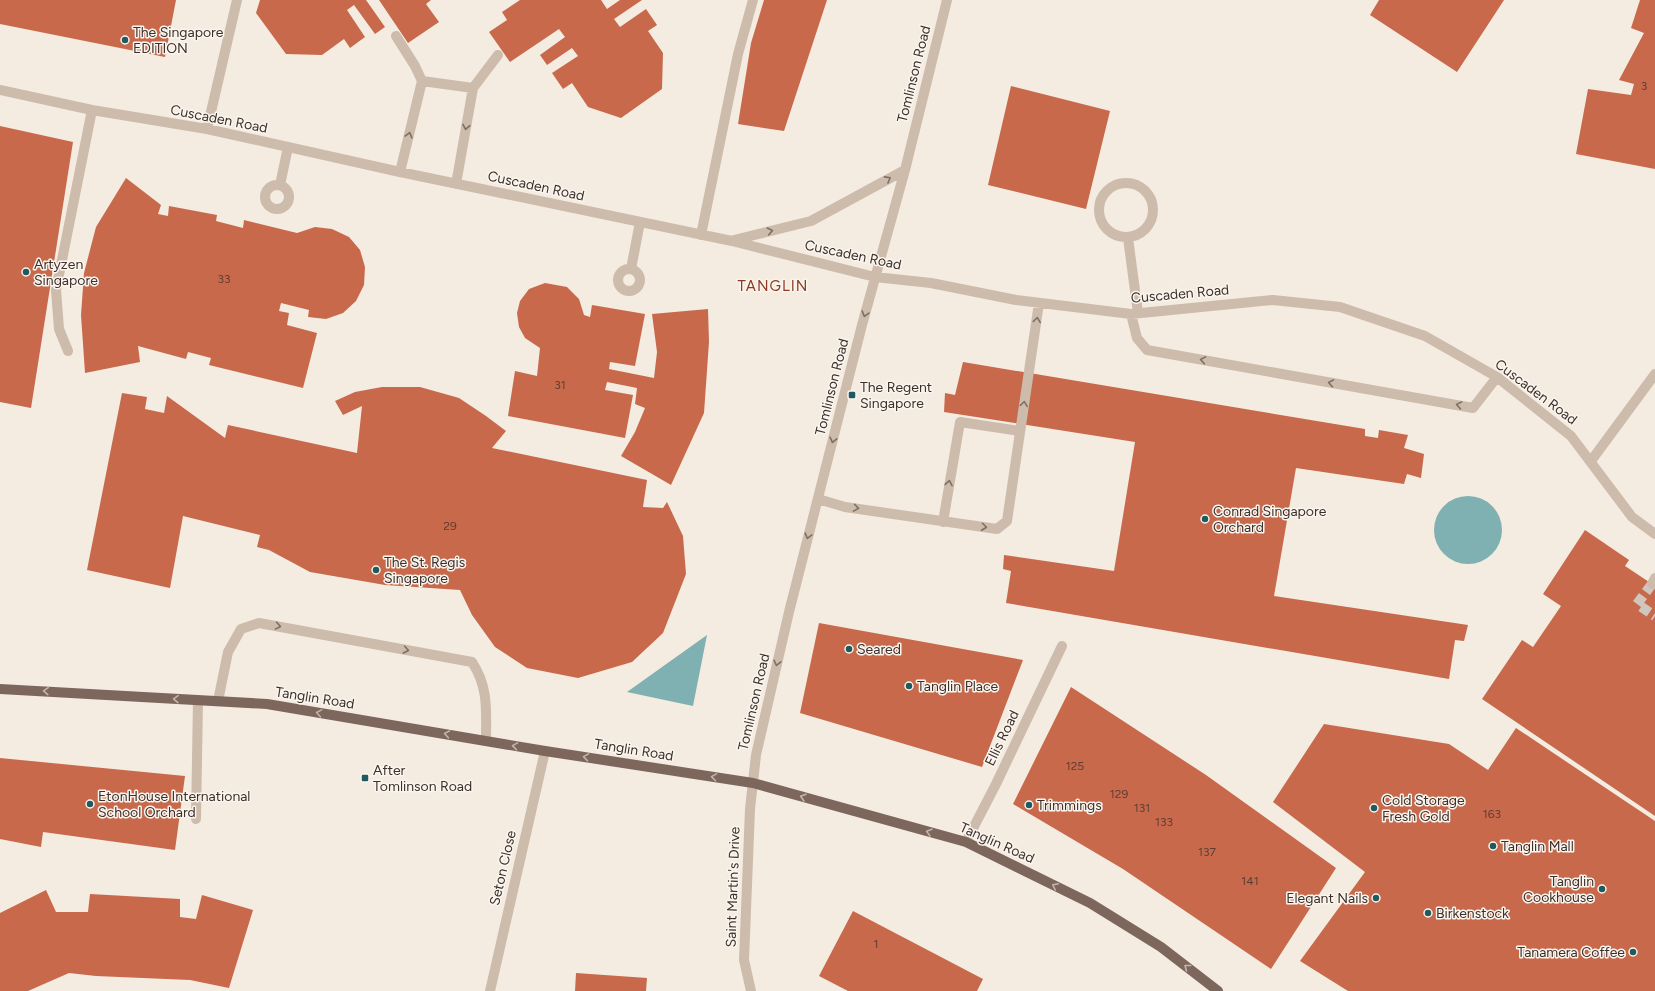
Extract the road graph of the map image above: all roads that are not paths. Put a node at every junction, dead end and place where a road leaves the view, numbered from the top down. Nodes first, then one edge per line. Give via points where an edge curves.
1 (237, 0) edge
2 (753, 0) edge
3 (947, 0) edge
4 (396, 36) dead end
5 (498, 55) dead end
6 (422, 81) junction
7 (473, 88) junction
8 (0, 90) edge
9 (92, 110) junction
10 (207, 130) junction
11 (288, 147) junction
12 (904, 170) junction
13 (400, 172) junction
14 (456, 184) junction
15 (280, 185) dead end
16 (640, 222) junction
17 (701, 235) junction
18 (1128, 238) junction
19 (732, 240) junction
20 (631, 269) dead end
21 (875, 276) junction
22 (1039, 303) junction
23 (1134, 314) junction
24 (68, 351) dead end
25 (1655, 374) edge
26 (1497, 377) junction
27 (1020, 431) junction
28 (1591, 461) junction
29 (818, 499) junction
30 (942, 522) junction
31 (1655, 534) edge
32 (1062, 646) dead end
33 (0, 689) edge
34 (198, 700) junction
35 (218, 701) junction
36 (486, 741) junction
37 (544, 751) junction
38 (753, 783) junction
39 (196, 819) dead end
40 (966, 842) junction
41 (490, 991) edge
42 (751, 991) edge
43 (1218, 991) edge

1 - 10 street
2 - 17 street via 738,54
3 - 12 street, Tomlinson Road
4 - 6 street
5 - 7 street
6 - 7 street
13 -> 6 street
7 -> 14 street
8 - 9 street, Cuscaden Road
9 - 10 street, Cuscaden Road
9 - 24 street via 56,290 60,329
10 - 11 street, Cuscaden Road
11 - 13 street, Cuscaden Road
11 - 15 street
19 -> 12 street via 811,221
12 - 21 street, Tomlinson Road
13 - 14 street, Cuscaden Road
14 - 16 street, Cuscaden Road
16 - 17 street, Cuscaden Road
16 - 20 street
17 - 19 street, Cuscaden Road
18 - 18 street via 1119,237 1103,226 1099,208 1101,198 1107,191 1115,185 1124,183 1142,188 1152,202 1154,210 1149,226 1136,236
18 - 23 street
19 - 21 street, Cuscaden Road
21 - 22 street, Cuscaden Road via 931,283
21 -> 29 street, Tomlinson Road
22 - 23 street, Cuscaden Road
27 -> 22 street
23 - 26 street, Cuscaden Road via 1273,300 1340,307 1425,336
26 -> 23 street via 1473,408 1147,350 1137,338
25 - 28 street
26 - 28 street, Cuscaden Road via 1571,436
30 -> 27 street via 997,529 1007,521
30 -> 27 street via 960,422
28 - 31 street, Cuscaden Road via 1632,517
29 -> 30 street
29 -> 38 street, Tomlinson Road via 788,612 756,755
32 - 40 street, Ellis Road
34 -> 33 main road, Tanglin Road
34 - 35 main road, Tanglin Road
34 - 39 street
36 -> 35 main road, Tanglin Road via 267,704
35 -> 36 street via 228,652 241,630 259,623 472,662 480,674 486,696
37 -> 36 main road, Tanglin Road
38 -> 37 main road, Tanglin Road
37 - 41 street, Seton Close
40 -> 38 main road, Tanglin Road
38 - 42 street, Saint Martin's Drive via 744,960
43 -> 40 main road, Tanglin Road via 1160,947 1090,903

